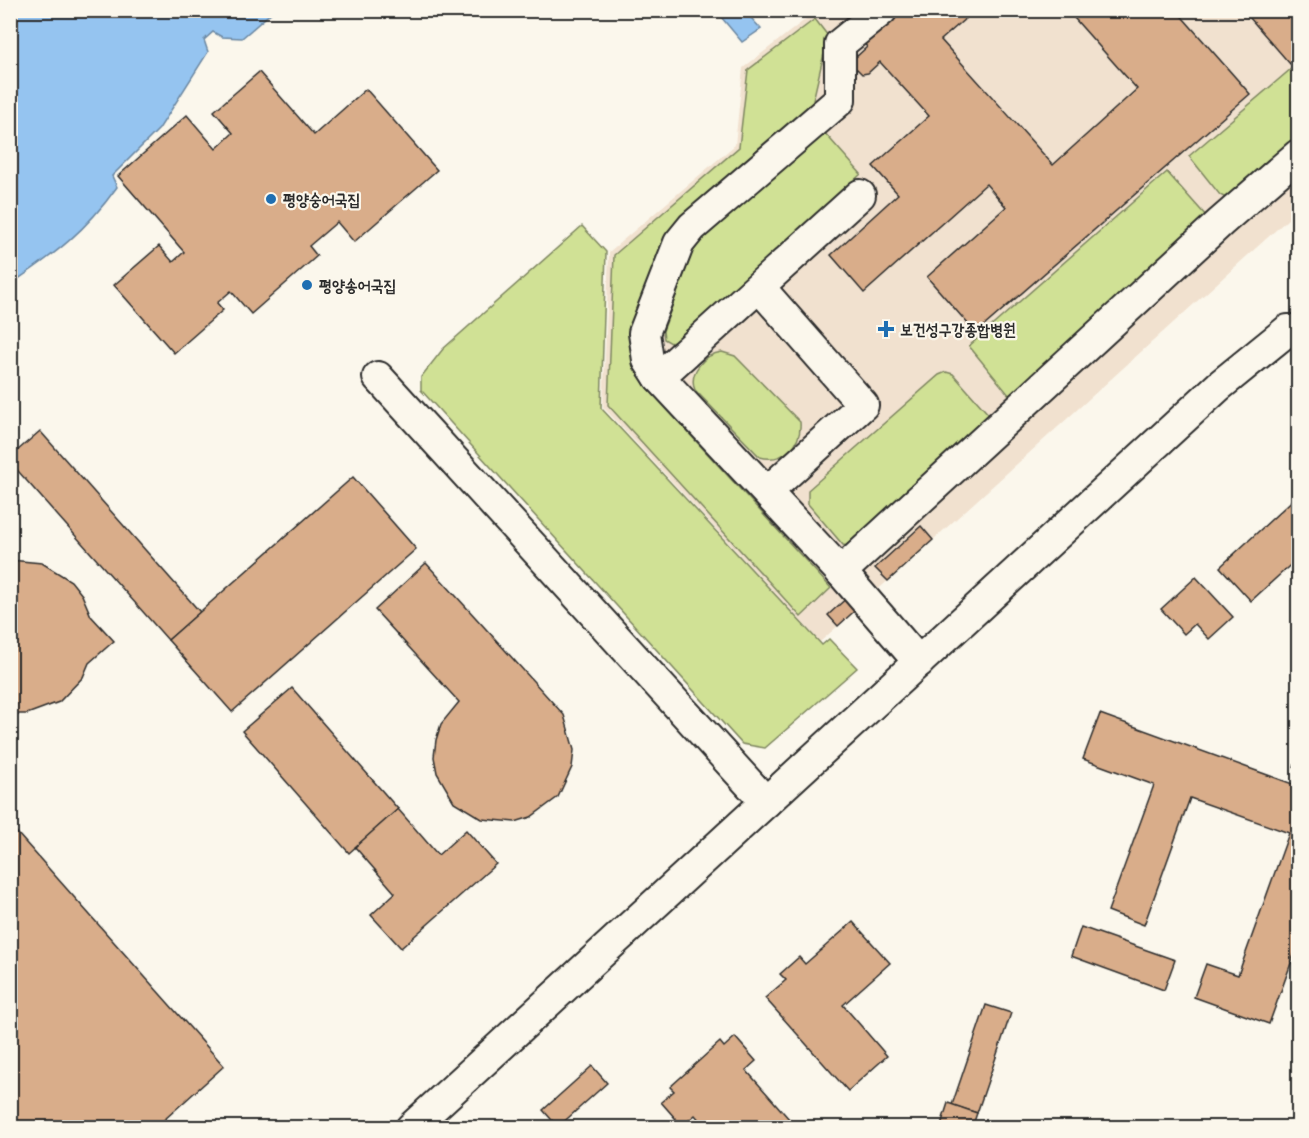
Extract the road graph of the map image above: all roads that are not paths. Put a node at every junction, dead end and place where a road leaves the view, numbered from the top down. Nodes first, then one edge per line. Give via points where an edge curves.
1 (882, 10) edge
2 (1299, 155) edge
3 (860, 195) dead end
4 (760, 288) junction
5 (1299, 330) edge
6 (378, 377) dead end
7 (659, 377) junction
8 (767, 492) junction
9 (841, 572) junction
10 (919, 662) junction
11 (766, 802) junction
12 (411, 1128) edge

1 - 7 street via 840,44 840,100 692,227 679,243 644,333 648,360
2 - 9 street
3 - 4 street
4 - 7 street
4 - 8 street via 863,405
5 - 10 street via 1288,330 1219,386
6 - 11 street
7 - 8 street
8 - 9 street
9 - 10 street
10 - 11 street
11 - 12 street

